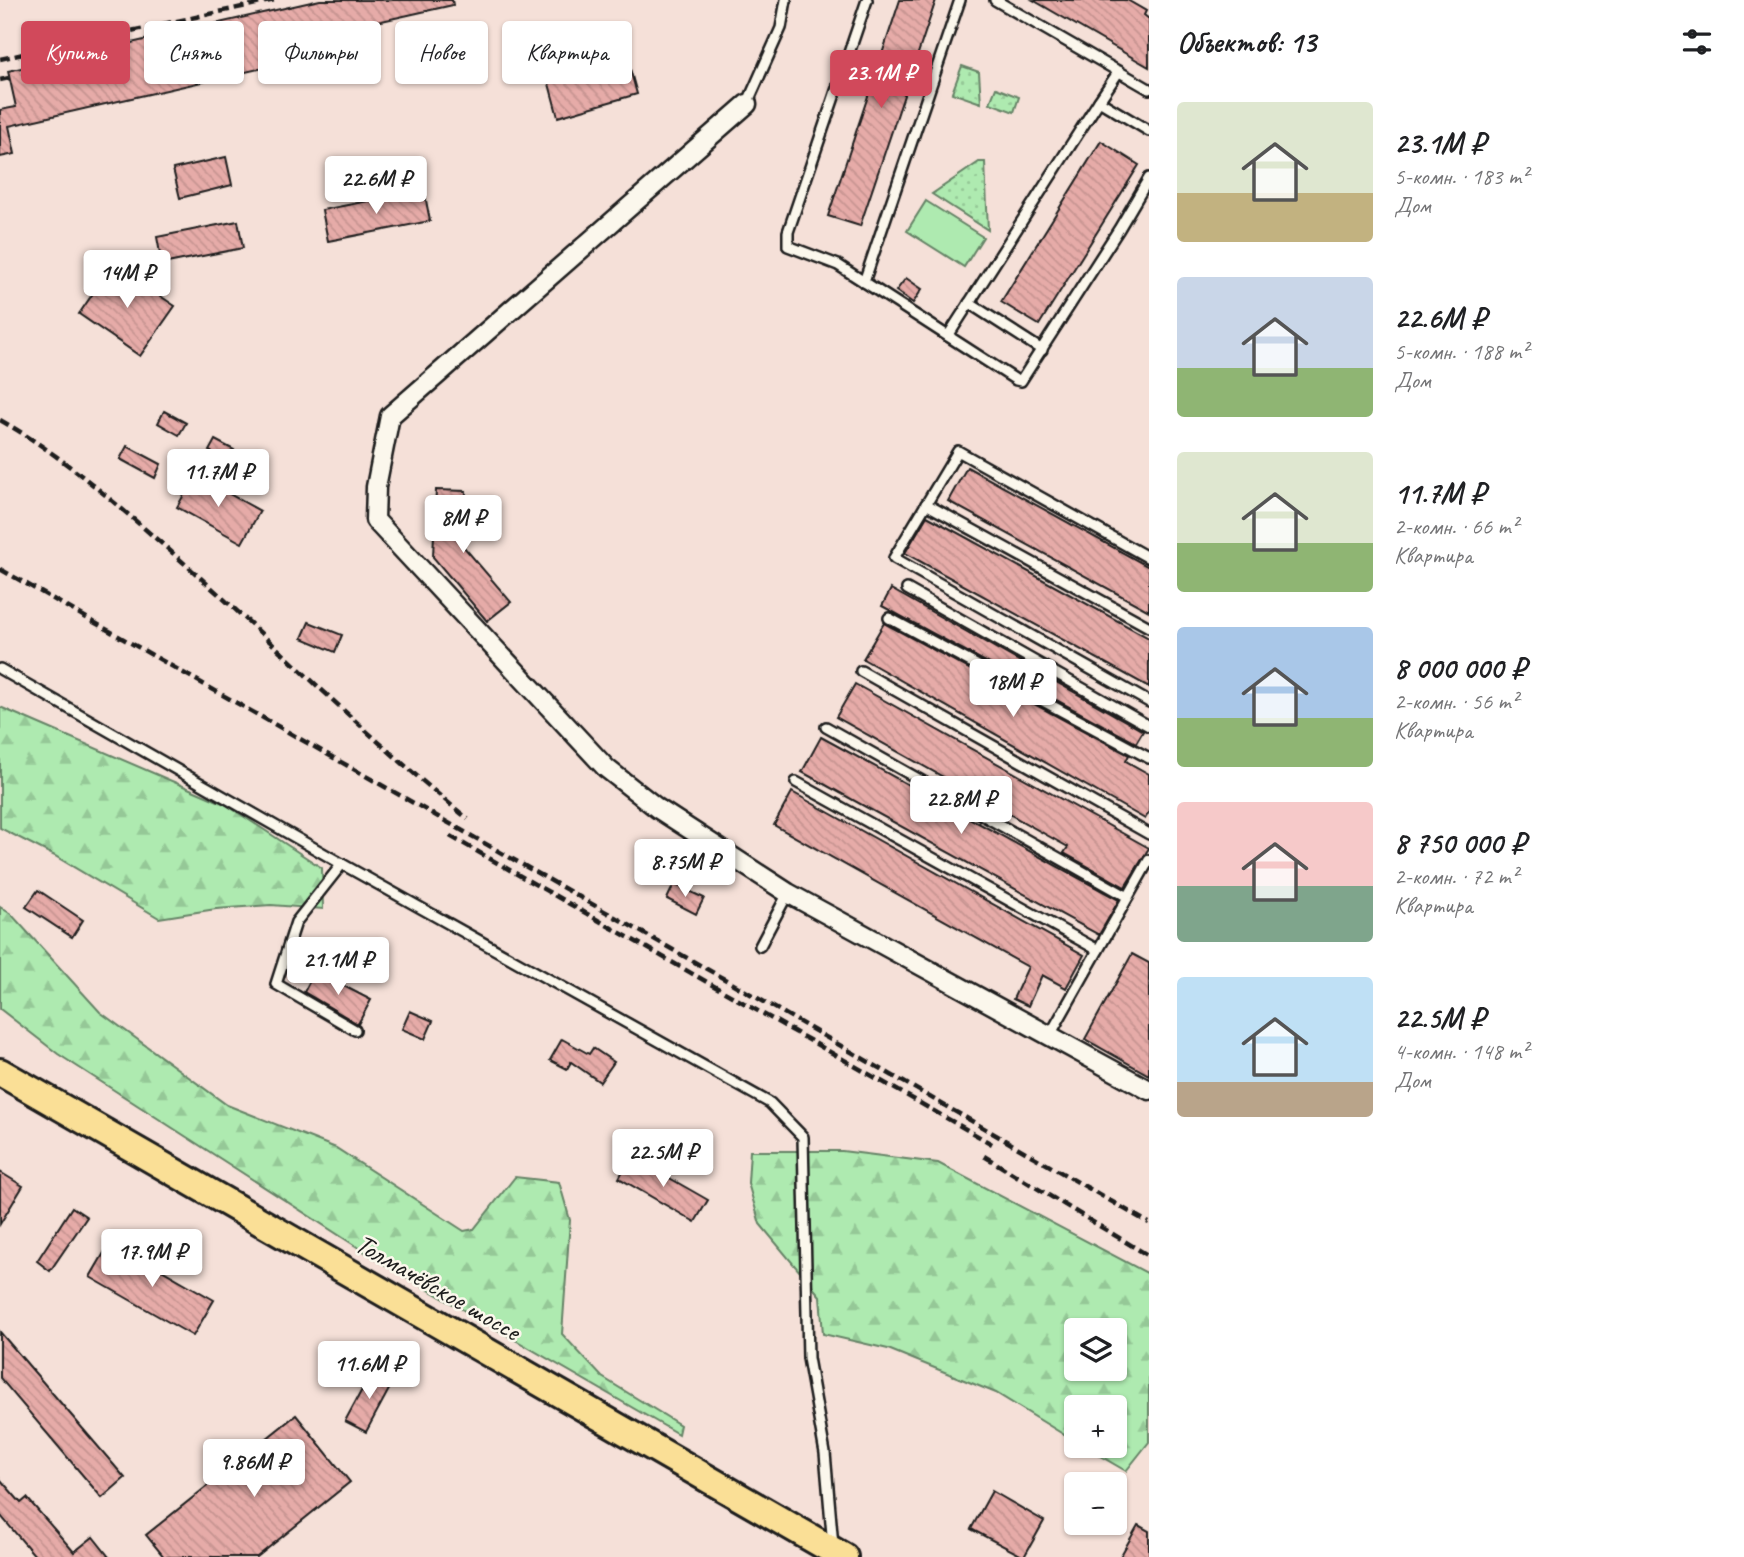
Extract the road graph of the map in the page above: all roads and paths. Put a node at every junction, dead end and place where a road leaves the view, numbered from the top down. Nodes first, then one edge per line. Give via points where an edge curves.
1 (786, 0) edge
2 (867, 0) edge
3 (960, 0) edge
4 (995, 0) edge
5 (1119, 71) junction
6 (1149, 89) edge
7 (1099, 101) junction
8 (747, 104) joint
9 (1149, 131) edge
10 (1149, 178) edge
11 (864, 282) junction
12 (969, 303) junction
13 (948, 336) junction
14 (1042, 350) junction
15 (926, 504) junction
16 (1149, 558) edge
17 (907, 589) dead end
18 (889, 618) dead end
19 (1149, 627) edge
20 (0, 669) edge
21 (861, 671) dead end
22 (1149, 702) edge
23 (1149, 726) edge
24 (827, 727) dead end
25 (1149, 758) edge
26 (796, 782) dead end
27 (1149, 834) edge
28 (1149, 860) edge
29 (342, 864) junction
30 (788, 893) junction
31 (1128, 897) junction
32 (760, 946) dead end
33 (1098, 950) junction
34 (355, 1030) dead end
35 (1050, 1035) junction
36 (0, 1072) edge
37 (1149, 1090) edge
38 (839, 1554) edge

1 - 8 lane via 781,28
2 - 11 lane via 788,232 788,246 838,265
3 - 11 lane
4 - 5 lane
5 - 6 lane
5 - 7 lane
7 - 9 lane
7 - 12 lane
8 - 30 street via 390,416 376,486 375,520 607,768 657,808
10 - 14 lane
11 - 13 lane
12 - 13 lane
12 - 14 lane
13 - 14 lane via 1016,380 1025,378
15 - 16 lane via 958,452
15 - 19 lane
15 - 22 lane via 894,558
17 - 23 lane
18 - 25 lane
20 - 29 lane
21 - 27 lane
24 - 31 lane
26 - 33 lane
28 - 31 lane
29 - 34 lane via 296,922 276,984
29 - 38 lane via 770,1103 803,1137 808,1358
30 - 32 lane
30 - 35 street
31 - 33 lane
33 - 35 lane
35 - 37 street
36 - 38 main road, Толмачёвское шоссе

